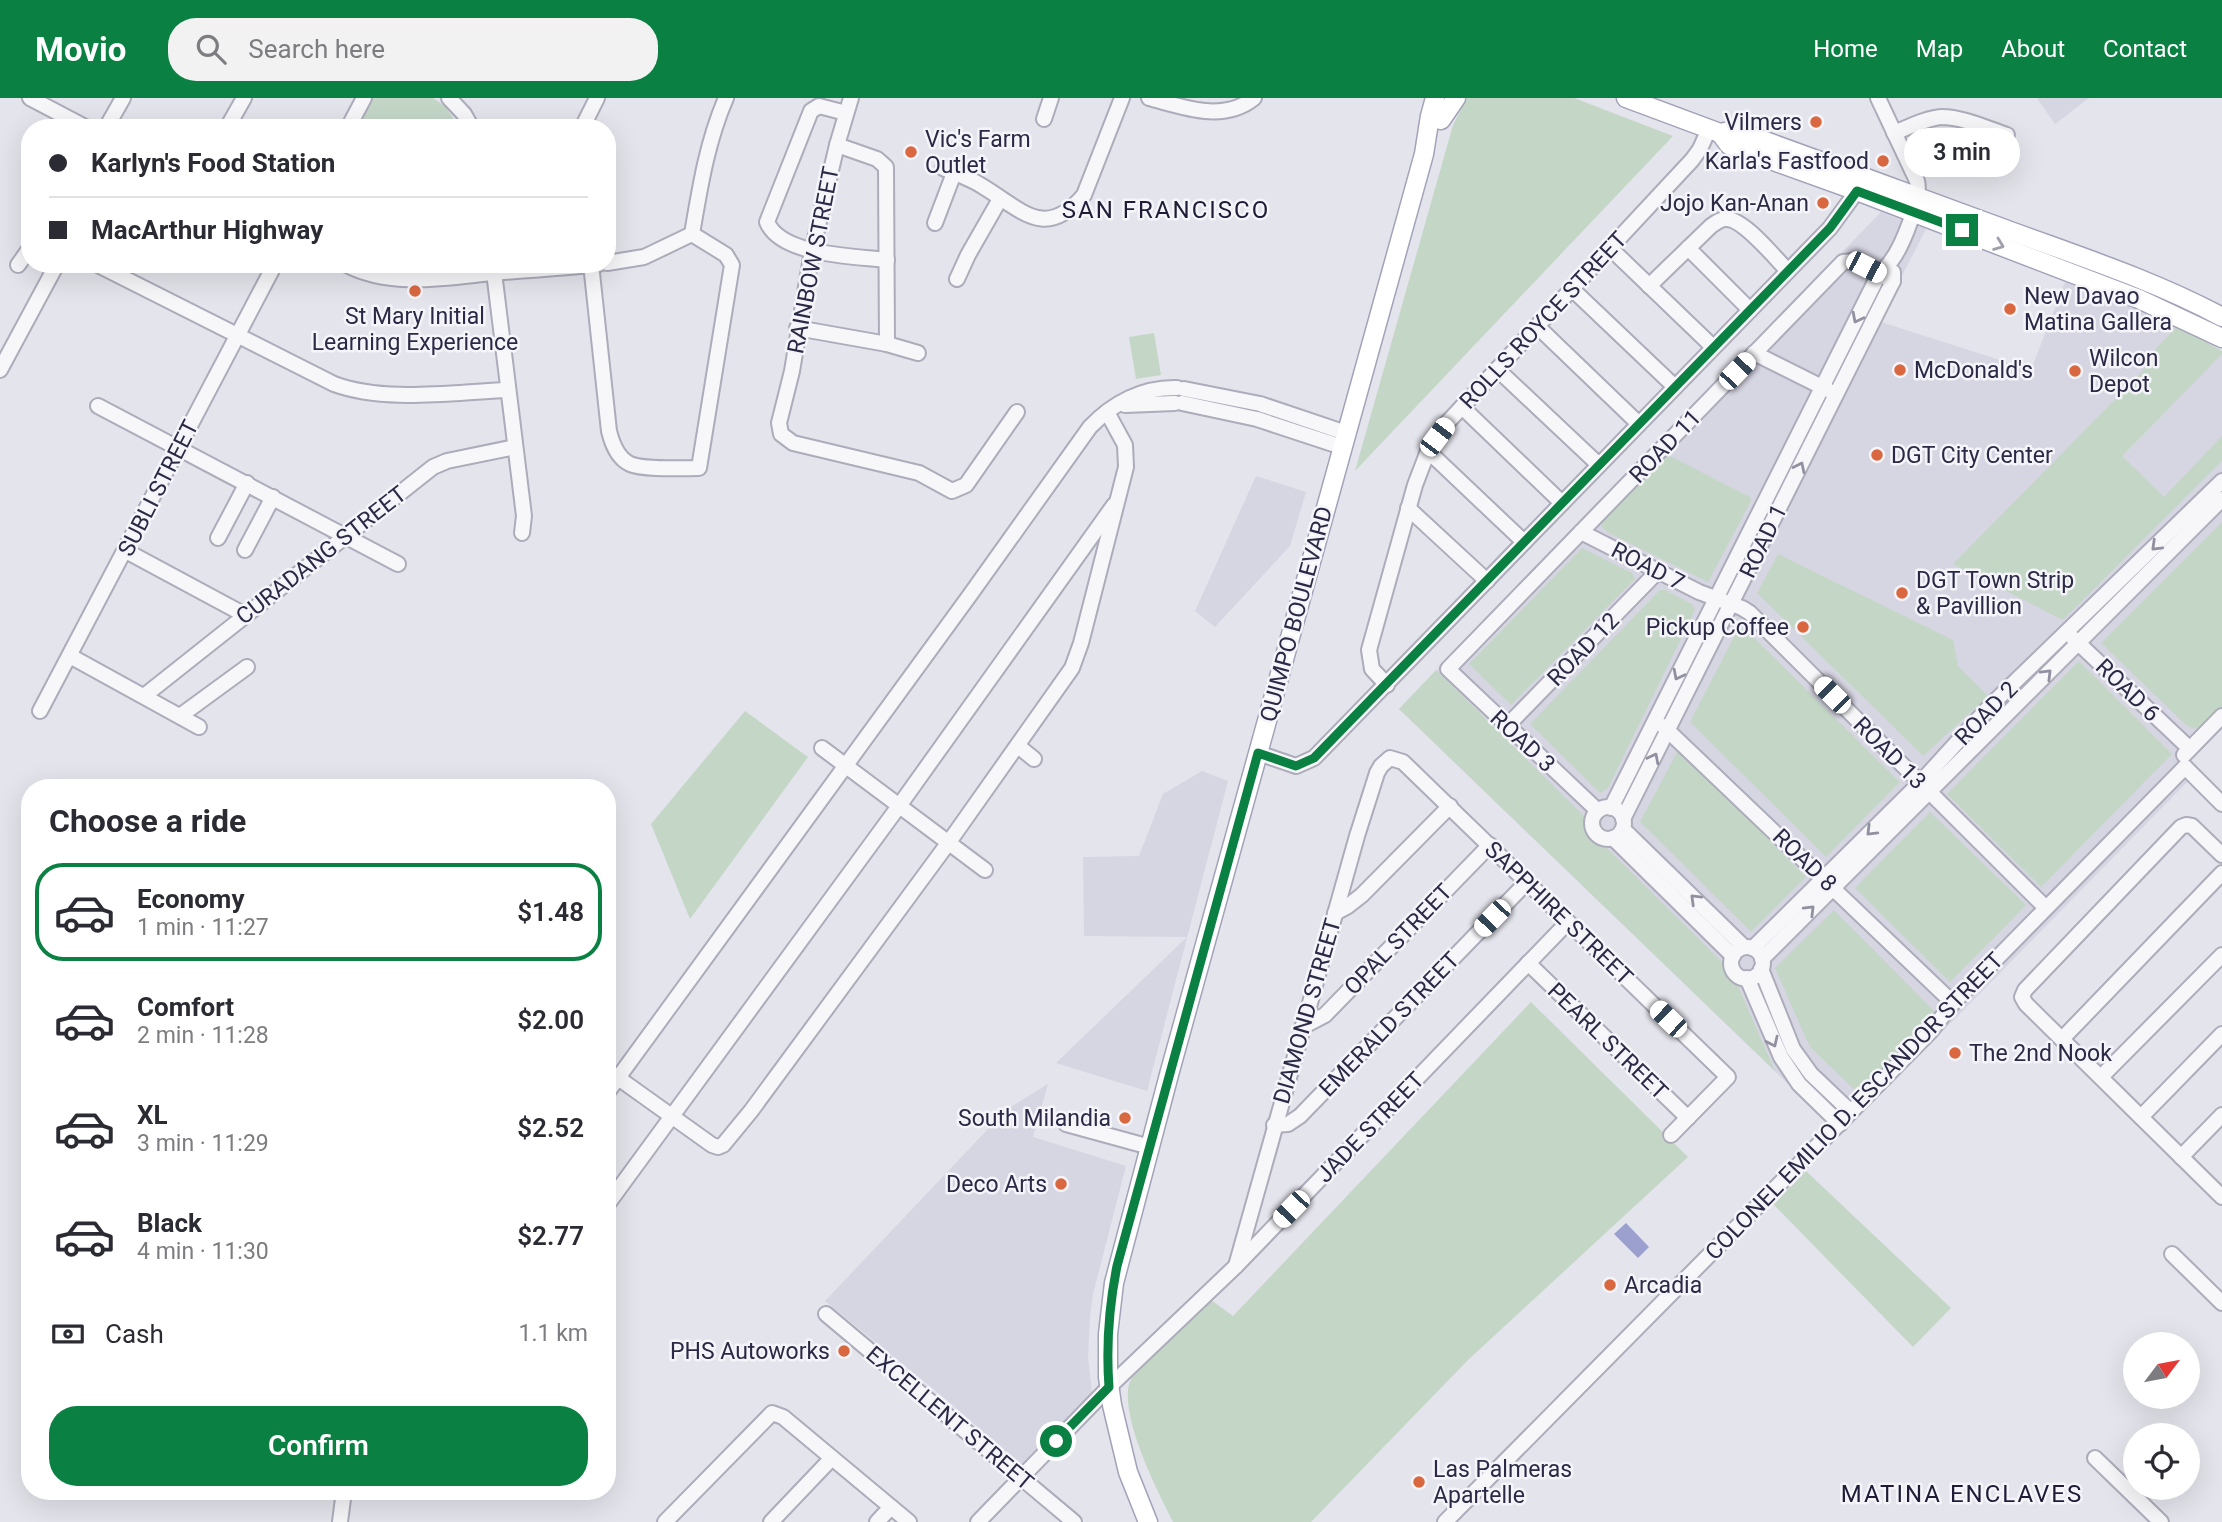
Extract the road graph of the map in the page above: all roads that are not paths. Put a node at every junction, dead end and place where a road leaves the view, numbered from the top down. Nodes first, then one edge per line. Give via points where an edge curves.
1 (30, 98) edge
2 (122, 98) edge
3 (244, 98) edge
4 (364, 98) edge
5 (449, 98) edge
6 (597, 98) edge
7 (726, 98) edge
8 (851, 98) edge
9 (1051, 98) edge
10 (1122, 98) edge
11 (1149, 98) edge
12 (1254, 98) edge
13 (1429, 98) edge
14 (1435, 98) edge
15 (1447, 98) edge
16 (1456, 98) edge
17 (1626, 98) edge
18 (1878, 98) edge
19 (55, 104) edge
20 (846, 113) junction
21 (1435, 118) junction
22 (75, 119) edge
23 (111, 119) edge
24 (232, 119) edge
25 (353, 119) edge
26 (467, 119) edge
27 (586, 119) edge
28 (1044, 119) dead end
29 (1714, 130) junction
30 (1894, 133) junction
31 (2007, 135) dead end
32 (837, 145) junction
33 (1857, 191) junction
34 (1000, 199) junction
35 (1915, 204) junction
36 (935, 223) dead end
37 (692, 234) junction
38 (1610, 248) junction
39 (1688, 248) junction
40 (812, 251) junction
41 (887, 260) junction
42 (21, 261) edge
43 (1892, 261) junction
44 (616, 262) edge
45 (18, 265) dead end
46 (1788, 271) junction
47 (52, 273) edge
48 (114, 273) edge
49 (270, 273) edge
50 (369, 273) edge
51 (467, 273) edge
52 (493, 273) edge
53 (592, 273) edge
54 (1879, 274) junction
55 (2108, 277) junction
56 (957, 279) dead end
57 (1893, 281) junction
58 (1649, 286) junction
59 (1572, 289) junction
60 (1750, 310) junction
61 (2222, 317) edge
62 (1537, 326) junction
63 (797, 328) junction
64 (237, 335) junction
65 (2222, 338) edge
66 (1844, 342) junction
67 (887, 344) junction
68 (1713, 347) junction
69 (1858, 349) junction
70 (918, 353) dead end
71 (1754, 353) junction
72 (1497, 369) junction
73 (0, 370) edge
74 (1675, 387) junction
75 (1821, 387) junction
76 (508, 390) junction
77 (1836, 394) junction
78 (98, 406) dead end
79 (1462, 407) junction
80 (1112, 409) junction
81 (1017, 412) dead end
82 (1639, 424) junction
83 (1344, 440) junction
84 (180, 447) junction
85 (515, 447) junction
86 (1428, 451) junction
87 (1599, 465) junction
88 (2222, 481) edge
89 (247, 483) junction
90 (272, 497) junction
91 (1119, 498) junction
92 (2222, 499) edge
93 (1562, 503) junction
94 (1408, 508) junction
95 (2184, 528) junction
96 (1581, 532) junction
97 (522, 533) dead end
98 (345, 535) junction
99 (218, 538) dead end
100 (1524, 542) junction
101 (1744, 543) junction
102 (245, 550) dead end
103 (1758, 550) junction
104 (126, 551) junction
105 (398, 564) dead end
106 (1658, 571) junction
107 (1487, 581) junction
108 (1716, 599) junction
109 (1732, 604) junction
110 (245, 615) junction
111 (2067, 632) junction
112 (2078, 643) junction
113 (70, 656) junction
114 (247, 667) dead end
115 (1448, 670) joint
116 (1387, 685) junction
117 (144, 696) junction
118 (1990, 706) junction
119 (40, 711) dead end
120 (180, 716) junction
121 (2222, 716) edge
122 (2002, 719) junction
123 (1655, 721) junction
124 (1507, 726) junction
125 (199, 727) dead end
126 (1669, 728) junction
127 (1018, 746) junction
128 (822, 748) dead end
129 (2189, 748) junction
130 (1258, 753) junction
131 (1034, 759) dead end
132 (1386, 761) joint
133 (846, 766) junction
134 (2185, 767) junction
135 (1924, 787) junction
136 (2222, 804) edge
137 (899, 806) junction
138 (1450, 806) junction
139 (1604, 810) junction
140 (1620, 829) junction
141 (949, 842) junction
142 (1490, 845) junction
143 (2222, 855) edge
144 (985, 870) dead end
145 (2222, 873) edge
146 (1527, 882) junction
147 (1828, 883) junction
148 (2045, 908) junction
149 (1335, 913) junction
150 (1568, 922) junction
151 (2222, 955) edge
152 (1750, 956) junction
153 (1528, 963) junction
154 (1747, 978) junction
155 (1953, 1003) junction
156 (1302, 1027) junction
157 (2222, 1034) edge
158 (2062, 1039) junction
159 (616, 1069) edge
160 (616, 1077) edge
161 (2101, 1077) junction
162 (1851, 1112) junction
163 (2222, 1115) edge
164 (671, 1117) junction
165 (2141, 1117) junction
166 (1688, 1118) junction
167 (1066, 1124) dead end
168 (1840, 1124) junction
169 (1274, 1125) junction
170 (1671, 1135) dead end
171 (1150, 1147) junction
172 (2181, 1157) junction
173 (616, 1193) edge
174 (2221, 1195) edge
175 (2172, 1254) dead end
176 (1236, 1266) junction
177 (2222, 1303) edge
178 (827, 1314) dead end
179 (1109, 1387) junction
180 (2095, 1458) dead end
181 (831, 1459) junction
182 (1021, 1476) junction
183 (343, 1500) edge
184 (891, 1507) junction
185 (340, 1522) edge
186 (665, 1522) edge
187 (771, 1522) edge
188 (877, 1522) edge
189 (909, 1522) edge
190 (978, 1522) edge
191 (1074, 1522) edge
192 (1148, 1522) edge
193 (1445, 1522) edge
194 (2161, 1522) edge

1 - 19 street
2 - 23 street
3 - 24 street
4 - 25 street
5 - 26 street
6 - 27 street
7 - 37 street via 707,152
8 - 20 street, RAINBOW STREET
9 - 28 street
10 - 34 street via 1090,184 1065,214 1050,220 1020,212
11 - 12 street via 1217,112
13 - 21 main road
14 - 21 main road, QUIMPO BOULEVARD
15 - 21 main road, QUIMPO BOULEVARD
16 - 21 main road
17 - 29 main road
18 - 30 street
19 - 22 street
20 - 32 street, RAINBOW STREET
20 - 40 street via 819,106 811,111 768,216 772,232
21 - 83 main road, QUIMPO BOULEVARD
29 - 33 main road via 1729,145
29 - 35 main road via 1734,130
29 - 38 street, ROLLS ROYCE STREET
30 - 31 street via 1941,117
30 - 35 street via 1917,181
32 - 40 street, RAINBOW STREET
32 - 41 street via 877,159 886,167
33 - 35 main road
33 - 46 street
34 - 36 street via 948,170
34 - 56 street
35 - 43 street, ROAD 1
35 - 55 main road
37 - 44 street via 644,257
37 - 53 street via 720,250 732,265 699,468 629,464 613,445
38 - 58 street
38 - 59 street, ROLLS ROYCE STREET
39 - 46 street via 1716,222 1729,219 1745,227
39 - 58 street
39 - 60 street
40 - 41 street
40 - 63 street, RAINBOW STREET
41 - 67 street
42 - 45 street
43 - 54 street, ROAD 1
43 - 57 street, ROAD 1
46 - 60 street
47 - 73 street
48 - 64 street
49 - 64 street, SUBLI STREET
50 - 51 street via 422,280
52 - 76 street
54 - 57 street, ROAD 11
54 -> 66 street, ROAD 1
54 - 71 street, ROAD 11 via 1854,261 1843,262
55 - 61 main road via 2181,297
55 - 65 main road
57 - 69 street, ROAD 1
58 - 68 street
59 - 62 street, ROLLS ROYCE STREET
59 - 74 street
60 - 68 street
62 - 72 street, ROLLS ROYCE STREET
62 - 82 street
63 - 67 street
63 - 81 street, RAINBOW STREET via 779,424 781,434 793,443 919,473 953,491 965,485
64 - 76 street via 354,391
64 - 84 street, SUBLI STREET
66 - 69 street
66 - 75 street, ROAD 1
67 - 70 street
68 - 74 street
69 - 77 street, ROAD 1
71 - 75 street
71 - 96 street, ROAD 11
72 - 79 street, ROLLS ROYCE STREET
72 - 87 street
74 - 82 street
75 - 77 street
75 - 101 street, ROAD 1
76 - 85 street
103 -> 77 street, ROAD 1
78 - 84 street
79 - 86 street, ROLLS ROYCE STREET
79 - 93 street
80 - 83 street via 1149,390 1286,411
80 - 91 street via 1125,445
80 - 133 street via 1090,427
82 - 87 street
83 - 130 main road, QUIMPO BOULEVARD
84 - 89 street
84 - 104 street, SUBLI STREET
85 - 97 street
85 - 98 street, CURADANG STREET via 433,467
86 - 94 street, ROLLS ROYCE STREET
86 - 100 street
87 - 93 street
88 - 95 street, ROAD 2
89 - 90 street
89 - 99 street
90 - 98 street
90 - 102 street
91 - 127 street via 1077,656
91 - 137 street
92 - 95 street, ROAD 2
93 - 100 street
94 - 107 street
94 - 116 street, ROLLS ROYCE STREET via 1369,650 1373,668
95 -> 111 street, ROAD 2
95 - 112 street, ROAD 2
96 - 106 street, ROAD 7
96 - 115 street, ROAD 11
98 - 105 street
98 - 110 street, CURADANG STREET
100 - 107 street
101 - 103 street
101 - 108 street, ROAD 1
103 - 109 street, ROAD 1
104 - 110 street
104 - 113 street, SUBLI STREET
106 - 108 street, ROAD 7
106 - 124 street, ROAD 12
107 - 116 street
108 - 109 street, ROAD 7
108 -> 123 street, ROAD 1
109 - 126 street, ROAD 1
109 - 135 street, ROAD 13 via 1759,621
110 - 117 street, CURADANG STREET
111 - 112 street, ROAD 6
111 - 118 street, ROAD 2
122 -> 112 street, ROAD 2
112 - 129 street, ROAD 6
113 - 117 street
113 - 119 street, SUBLI STREET
114 - 120 street
115 - 124 street, ROAD 3
116 - 130 street via 1308,762 1296,766
117 - 120 street
118 - 122 street
118 - 135 street, ROAD 2
120 - 125 street
121 - 129 street
122 - 135 street, ROAD 2
123 - 126 street, ROAD 8
123 - 139 street, ROAD 1
124 - 139 street, ROAD 3
140 -> 126 street, ROAD 1
126 - 147 street, ROAD 8
127 - 131 street
127 - 141 street
128 - 133 street
129 - 134 street via 2183,759
130 - 171 main road, QUIMPO BOULEVARD
132 - 138 street, SAPPHIRE STREET via 1397,758 1403,762
132 - 149 street, DIAMOND STREET via 1377,773
133 - 137 street
133 - 159 street
134 - 136 street
134 - 148 street, COLONEL EMILIO D. ESCANDOR STREET
135 - 147 street, ROAD 2
135 - 148 street, ROAD 13
137 - 141 street
137 - 164 street
138 - 142 street, SAPPHIRE STREET
138 - 149 street via 1362,895
139 - 140 street via 1619,811
139 - 140 street via 1593,824 1596,833 1604,838
140 - 152 street
141 - 144 street
141 - 164 street via 727,1141 712,1145
142 - 146 street, SAPPHIRE STREET
142 - 156 street, OPAL STREET via 1325,1015
143 - 158 street via 2192,826 2182,827 2025,990 2026,1004
145 - 158 street
146 - 150 street, SAPPHIRE STREET
146 - 169 street, EMERALD STREET via 1300,1116 1288,1124
147 - 152 street, ROAD 2
147 - 155 street, ROAD 8
148 - 155 street, COLONEL EMILIO D. ESCANDOR STREET
149 - 156 street, DIAMOND STREET
150 - 153 street, JADE STREET
150 - 166 street, SAPPHIRE STREET via 1728,1077
151 - 161 street
152 - 154 street, ROAD 2 via 1756,976
152 - 154 street via 1733,969
152 - 162 street via 1793,1049 1811,1074
153 - 166 street, PEARL STREET
153 - 176 street, JADE STREET
154 -> 168 street via 1781,1057 1799,1084
155 - 162 street, COLONEL EMILIO D. ESCANDOR STREET
156 - 169 street, DIAMOND STREET
157 - 165 street
158 - 161 street
160 - 164 street
161 - 165 street
162 - 168 street, COLONEL EMILIO D. ESCANDOR STREET
163 - 172 street
164 - 173 street
165 - 172 street
166 - 170 street
167 - 171 street
168 - 193 street, COLONEL EMILIO D. ESCANDOR STREET
169 - 176 street, DIAMOND STREET
171 - 179 main road, QUIMPO BOULEVARD via 1111,1298
172 - 174 street
175 - 177 street
176 - 179 street, JADE STREET
178 - 182 street, EXCELLENT STREET
179 - 182 street, JADE STREET
179 - 192 main road, QUIMPO BOULEVARD via 1122,1451
180 - 194 street
181 - 184 street
181 - 186 street via 783,1417 769,1415
181 - 187 street
182 - 190 street, JADE STREET
182 - 191 street, EXCELLENT STREET
183 - 185 street
184 - 188 street
184 - 189 street

